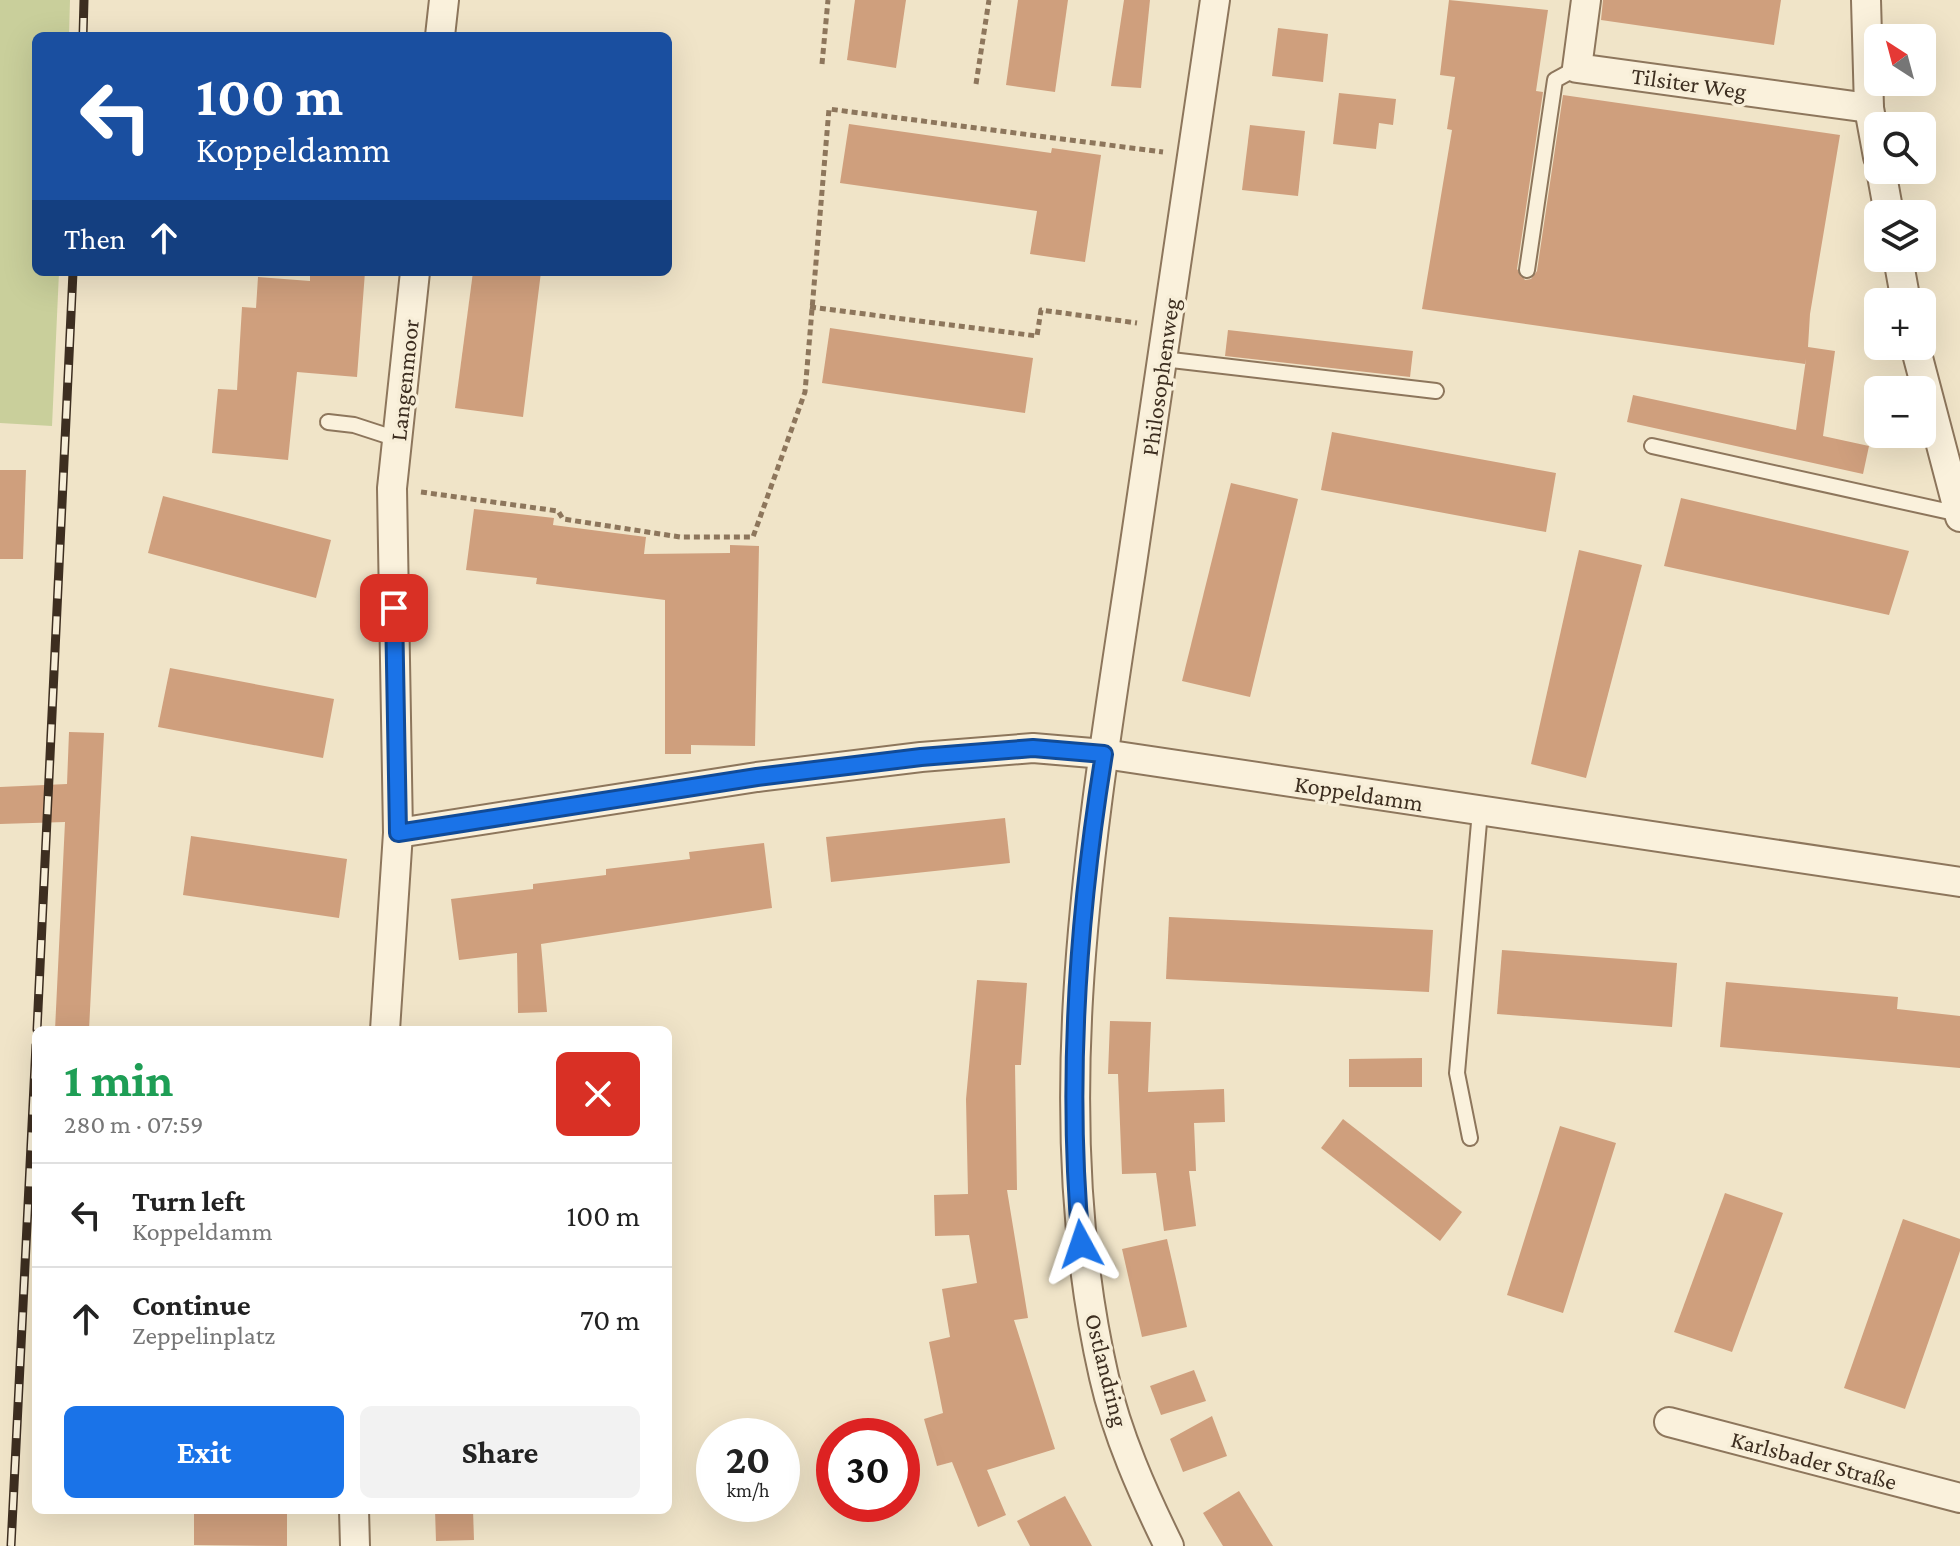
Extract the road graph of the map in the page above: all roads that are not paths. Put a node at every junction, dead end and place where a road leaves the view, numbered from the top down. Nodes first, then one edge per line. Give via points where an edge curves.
1 (444, 0) edge
2 (1215, 0) edge
3 (1586, 0) edge
4 (1866, 0) edge
5 (440, 32) edge
6 (1577, 68) junction
7 (1869, 108) junction
8 (1870, 112) edge
9 (1527, 270) dead end
10 (415, 276) edge
11 (1163, 359) junction
12 (1919, 360) edge
13 (1436, 391) dead end
14 (328, 422) dead end
15 (397, 439) junction
16 (1652, 446) dead end
17 (1960, 515) edge
18 (1104, 754) junction
19 (1480, 811) junction
20 (398, 833) junction
21 (1960, 882) edge
22 (385, 1026) edge
23 (1470, 1138) dead end
24 (1669, 1422) dead end
25 (1960, 1498) edge
26 (354, 1514) edge
27 (355, 1546) edge
28 (1169, 1546) edge

1 - 5 street
2 - 11 street, Philosophenweg
3 - 6 street
4 - 7 street
6 - 7 street, Tilsiter Weg
6 - 9 lane via 1555,80
7 - 8 street
10 - 15 street, Langenmoor
11 - 13 lane
11 - 18 street, Philosophenweg
12 - 17 street
14 - 15 lane
15 - 20 street, Langenmoor via 392,488
16 - 17 lane
18 - 19 street, Koppeldamm
18 - 20 street, Koppeldamm via 1033,748 921,757
18 - 28 street, Ostlandring via 1080,971 1076,1190 1104,1381 1143,1492
19 - 21 street, Koppeldamm
19 - 23 lane via 1457,1073
20 - 22 street, Langenmoor
24 - 25 street, Karlsbader Straße
26 - 27 street

